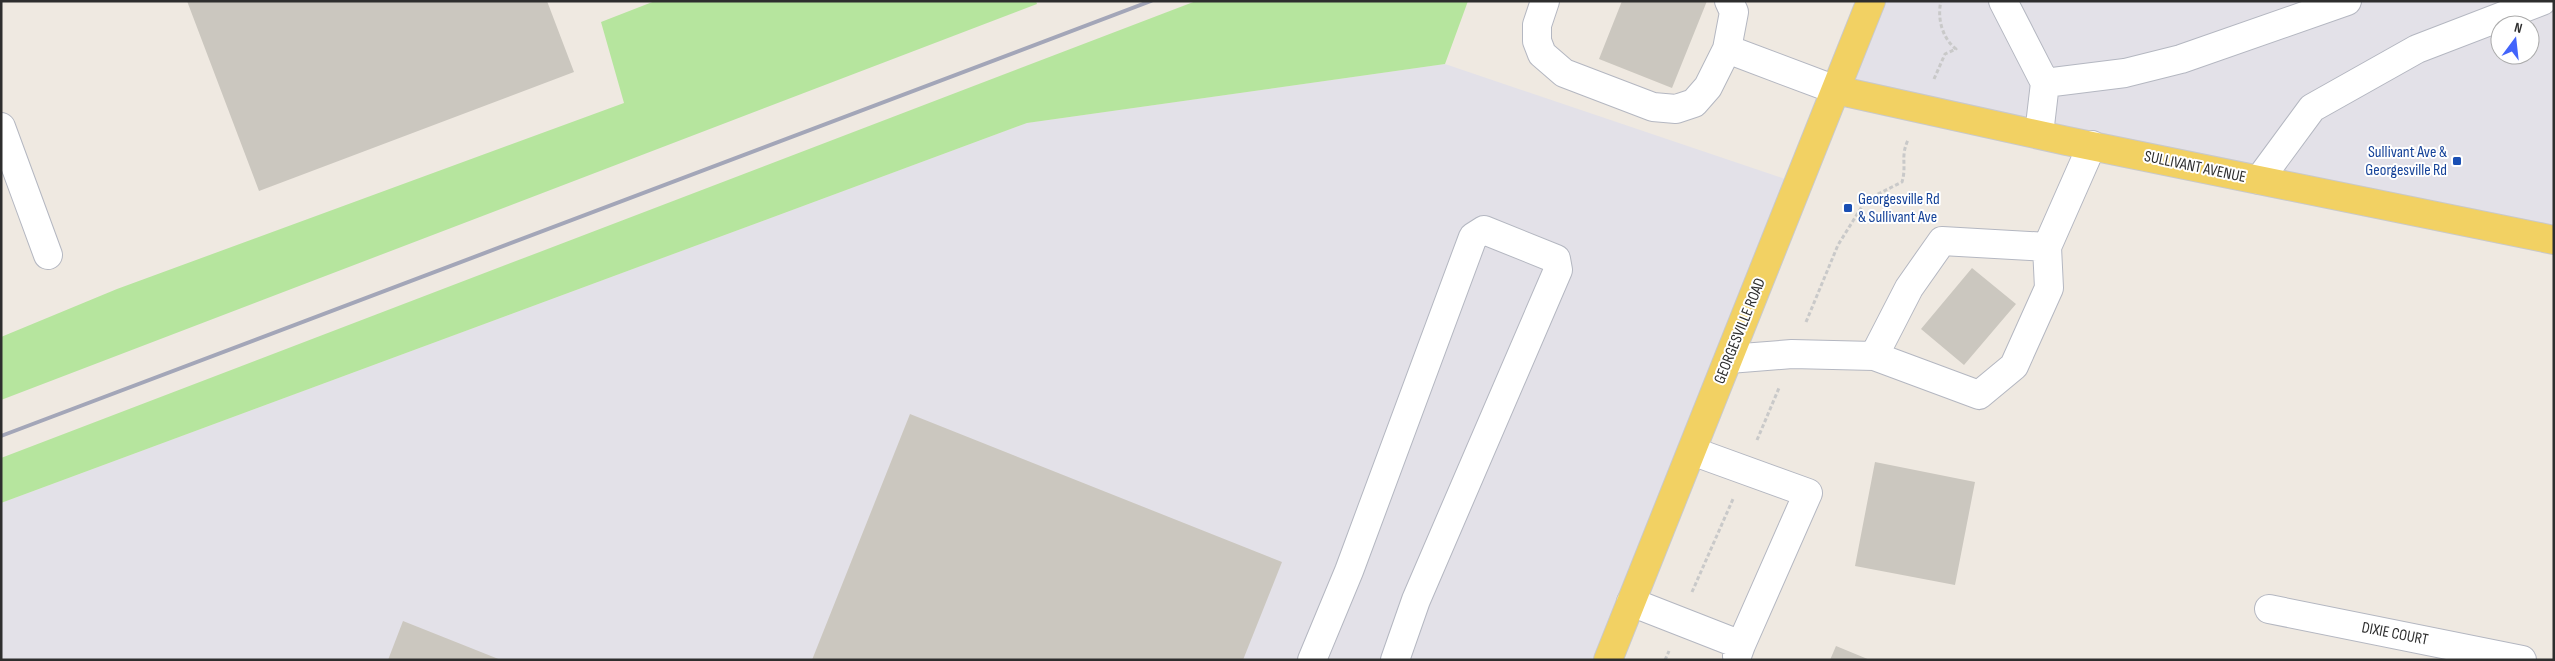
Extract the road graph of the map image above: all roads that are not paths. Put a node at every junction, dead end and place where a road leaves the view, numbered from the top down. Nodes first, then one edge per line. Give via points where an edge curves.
1 (1546, 1) edge
2 (1730, 1) edge
3 (1872, 1) edge
4 (2003, 1) edge
5 (2347, 1) edge
6 (2542, 1) edge
7 (1728, 49) junction
8 (2045, 83) junction
9 (1836, 90) junction
10 (1, 127) edge
11 (2039, 134) junction
12 (2092, 146) junction
13 (2259, 180) junction
14 (2554, 240) edge
15 (2047, 247) junction
16 (48, 255) dead end
17 (1874, 356) junction
18 (1729, 359) junction
19 (1692, 451) junction
20 (1631, 602) junction
21 (2268, 609) dead end
22 (1737, 655) edge
23 (1312, 660) edge
24 (1394, 660) edge
25 (1608, 660) edge
26 (2522, 660) edge

1 - 7 street via 1537,25 1537,41 1542,54 1564,73 1653,107 1676,109 1694,103 1708,87
2 - 7 street via 1734,12
3 - 9 main road, GEORGESVILLE ROAD
4 - 8 street
5 - 8 street via 2181,59 2125,72
6 - 13 street via 2417,49 2312,108
7 - 9 street
8 - 11 street
9 - 11 main road, SULLIVANT AVENUE
9 - 18 main road, GEORGESVILLE ROAD
10 - 16 street
11 - 12 main road, SULLIVANT AVENUE
12 - 13 main road, SULLIVANT AVENUE
12 - 15 street
13 - 14 main road, SULLIVANT AVENUE
15 - 17 street via 1942,241 1908,288
15 - 17 street via 2049,288 2014,366 1979,395
17 - 18 street via 1792,354
18 - 19 main road, GEORGESVILLE ROAD
19 - 20 main road, GEORGESVILLE ROAD
19 - 22 street via 1808,493
20 - 22 street
20 - 25 main road, GEORGESVILLE ROAD
21 - 26 street, DIXIE COURT
23 - 24 street via 1349,571 1473,237 1484,230 1556,259 1558,270 1416,600

